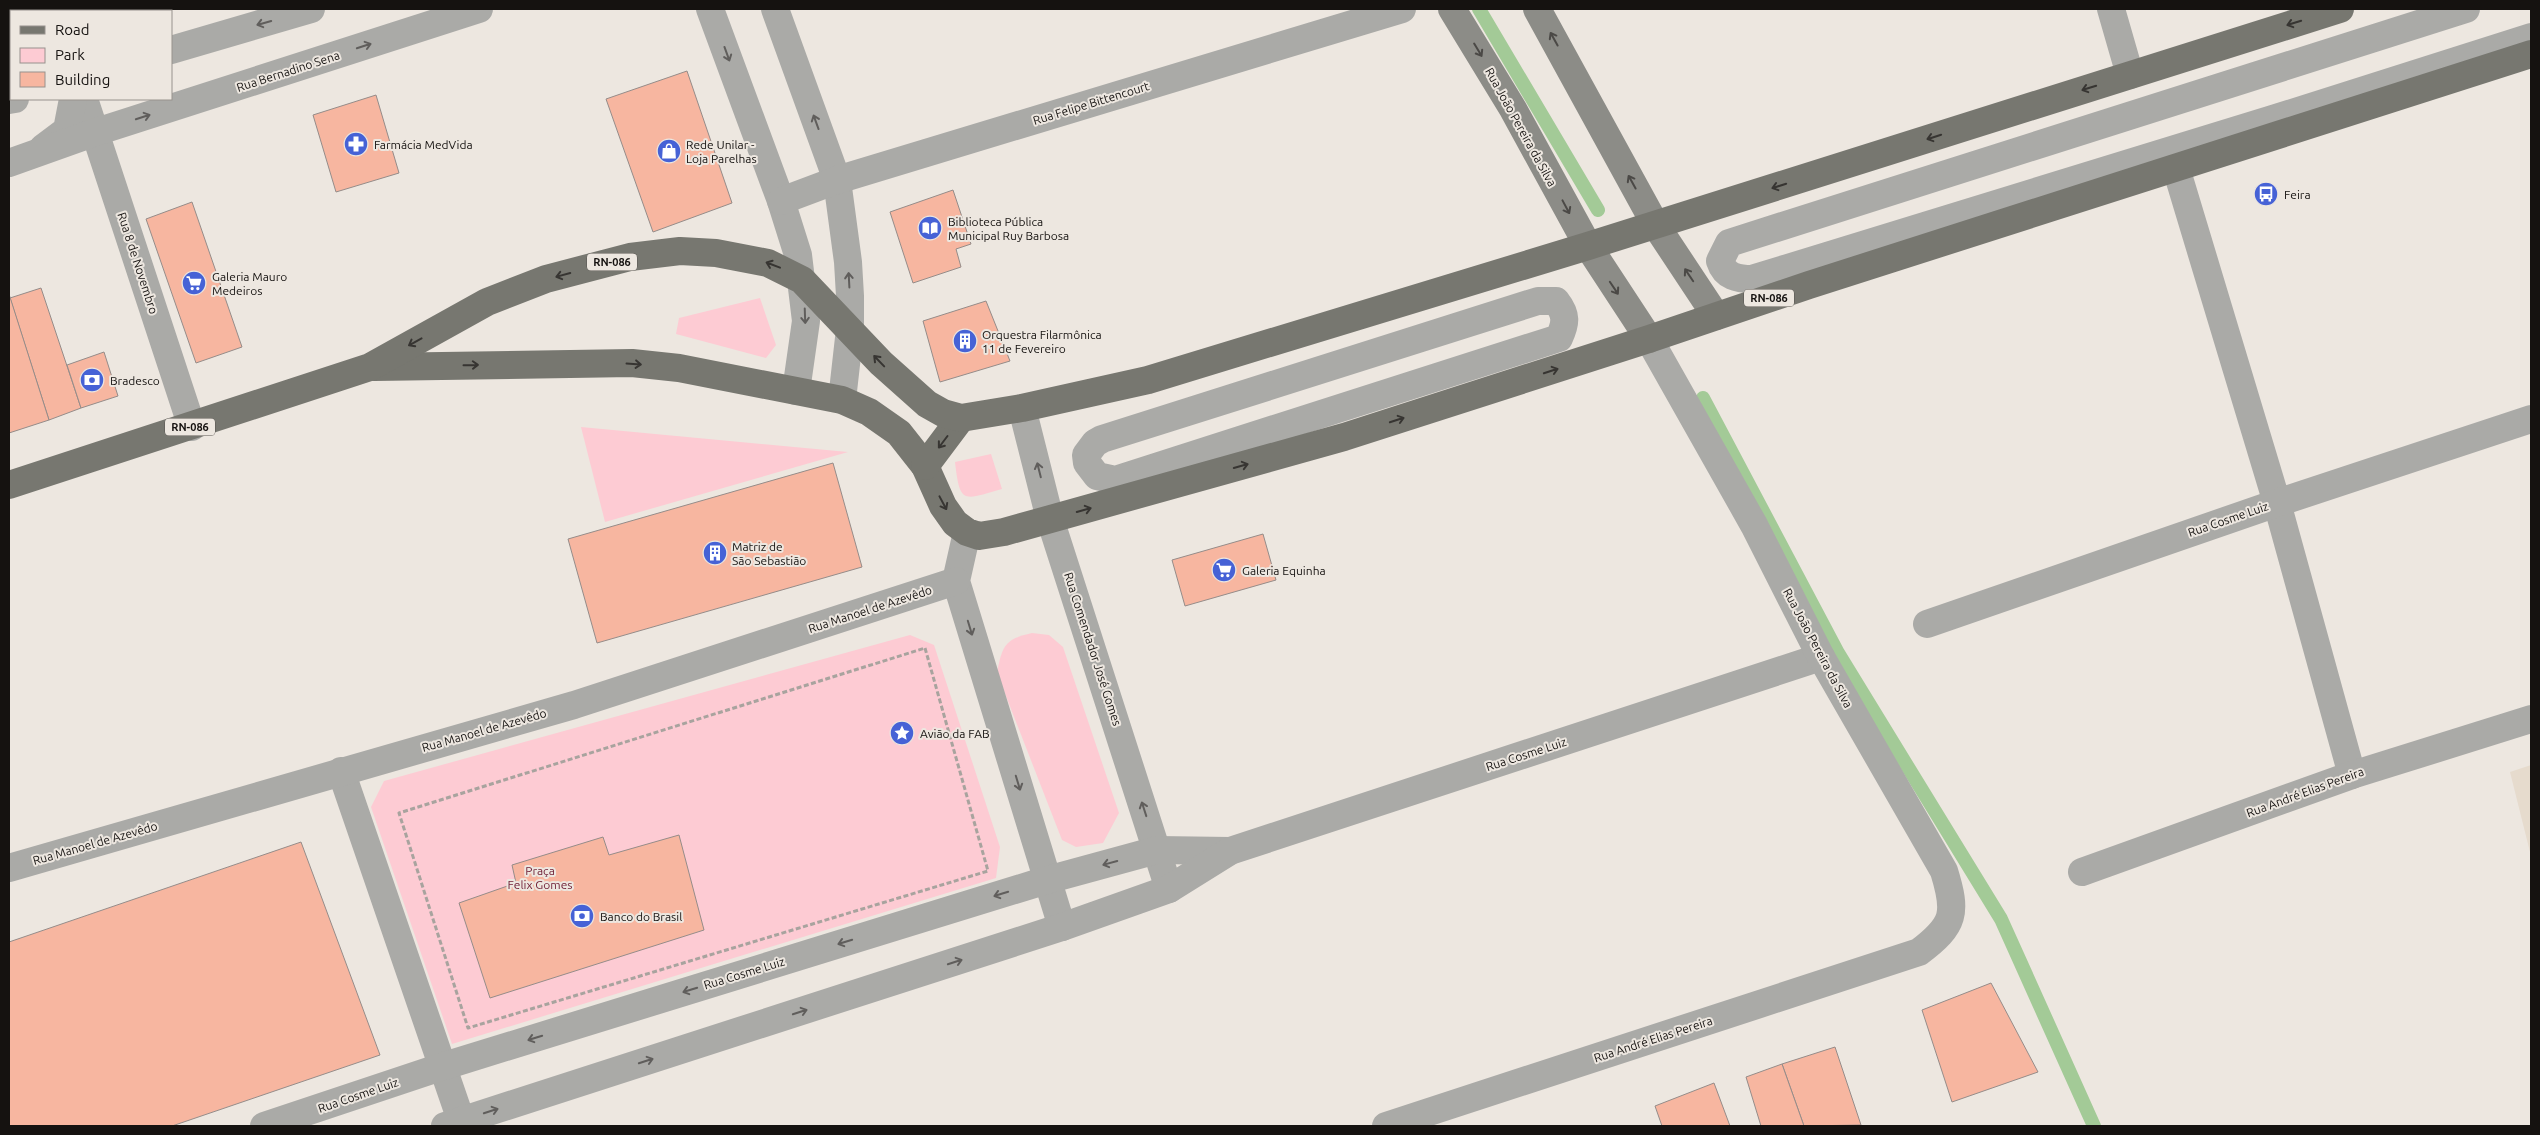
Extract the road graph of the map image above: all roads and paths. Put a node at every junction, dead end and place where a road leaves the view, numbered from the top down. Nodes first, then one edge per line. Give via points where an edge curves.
1 (311, 9) edge
2 (480, 9) edge
3 (710, 9) edge
4 (775, 9) edge
5 (1402, 9) edge
6 (1452, 9) edge
7 (1537, 9) edge
8 (2111, 9) edge
9 (2340, 9) edge
10 (2466, 9) edge
11 (2531, 38) edge
12 (172, 50) edge
13 (2531, 54) edge
14 (2130, 75) junction
15 (73, 100) edge
16 (84, 100) edge
17 (96, 132) junction
18 (9, 162) edge
19 (2176, 168) junction
20 (837, 180) junction
21 (781, 201) junction
22 (1655, 224) junction
23 (1588, 246) junction
24 (802, 280) junction
25 (1716, 316) junction
26 (850, 329) junction
27 (1559, 338) joint
28 (1649, 339) junction
29 (370, 367) junction
30 (796, 391) junction
31 (842, 400) junction
32 (1022, 408) junction
33 (961, 418) junction
34 (2531, 419) edge
35 (192, 427) junction
36 (925, 466) junction
37 (9, 485) edge
38 (2276, 503) junction
39 (1050, 520) junction
40 (966, 532) junction
41 (956, 581) junction
42 (1927, 624) dead end
43 (1821, 657) junction
44 (2531, 719) edge
45 (341, 771) junction
46 (2352, 775) junction
47 (399, 813) joint
48 (1157, 850) junction
49 (1230, 851) junction
50 (9, 868) edge
51 (2082, 872) dead end
52 (1047, 880) junction
53 (1169, 889) junction
54 (1062, 927) junction
55 (1919, 952) joint
56 (441, 1067) junction
57 (456, 1124) edge
58 (264, 1126) edge
59 (1386, 1126) edge

1 -> 12 street
17 -> 2 street, Rua Bernadino Sena
3 -> 21 street
20 -> 4 street
5 - 20 street, Rua Felipe Bittencourt
6 -> 23 street, Rua João Pereira da Silva via 1513,109
22 -> 7 street
8 - 14 street
9 -> 14 main road, RN-086
10 - 11 street via 1730,242 1720,261 1722,268 1734,278 1752,279
13 - 19 main road, RN-086
14 -> 22 main road, RN-086
15 - 18 street via 66,130 39,151
16 - 17 street, Rua 8 de Novembro
17 - 18 street, Rua Bernadino Sena
17 - 35 street, Rua 8 de Novembro
19 - 25 main road, RN-086
19 - 38 street
20 - 21 street, Rua Felipe Bittencourt
26 -> 20 street via 848,262
21 - 24 street
22 - 23 main road, RN-086
25 -> 22 street
23 -> 28 street, Rua João Pereira da Silva
23 - 32 main road, RN-086 via 1148,380
24 - 26 main road, RN-086
24 -> 29 main road, RN-086 via 768,263 716,253 680,251 630,257 546,279 487,302
24 -> 30 street via 806,321
25 - 28 main road, RN-086
26 - 31 street
33 -> 26 main road, RN-086 via 943,413 916,395
27 - 27 street via 1115,480 1097,476 1087,463 1086,455 1090,448 1102,439 1538,301 1556,301 1564,312 1566,324
39 -> 28 main road, RN-086 via 1344,437
28 - 43 street, Rua João Pereira da Silva via 1754,525
29 -> 30 main road, RN-086 via 632,363 679,368
29 - 35 main road, RN-086
30 - 31 main road, RN-086
31 - 36 main road, RN-086 via 885,422 899,433
32 - 33 main road, RN-086
39 -> 32 street, Rua Comendador José Gomes
33 -> 36 main road
34 - 38 street, Rua Cosme Luiz
35 - 37 main road, RN-086
36 -> 40 main road, RN-086 via 943,506
38 - 42 street, Rua Cosme Luiz
38 - 46 street
39 - 40 main road, RN-086 via 979,536
48 -> 39 street, Rua Comendador José Gomes
40 - 41 street
41 - 45 street, Rua Manoel de Azevêdo via 574,705
41 -> 52 street
43 - 49 street, Rua Cosme Luiz
43 - 55 street, Rua João Pereira da Silva via 1944,871 1953,898 1950,917 1938,938
44 - 46 street, Rua André Elias Pereira
45 - 50 street, Rua Manoel de Azevêdo
45 - 56 street
46 - 51 street, Rua André Elias Pereira
47 - 47 path via 468,1028 988,871 925,648
48 - 49 street, Rua Cosme Luiz
48 -> 52 street, Rua Cosme Luiz
48 - 53 street, Rua Comendador José Gomes
49 - 53 street, Rua Cosme Luiz
52 - 54 street
52 -> 56 street, Rua Cosme Luiz
53 - 54 street, Rua Cosme Luiz
57 -> 54 street, Rua Cosme Luiz
55 - 59 street, Rua André Elias Pereira
56 - 57 street
56 - 58 street, Rua Cosme Luiz

